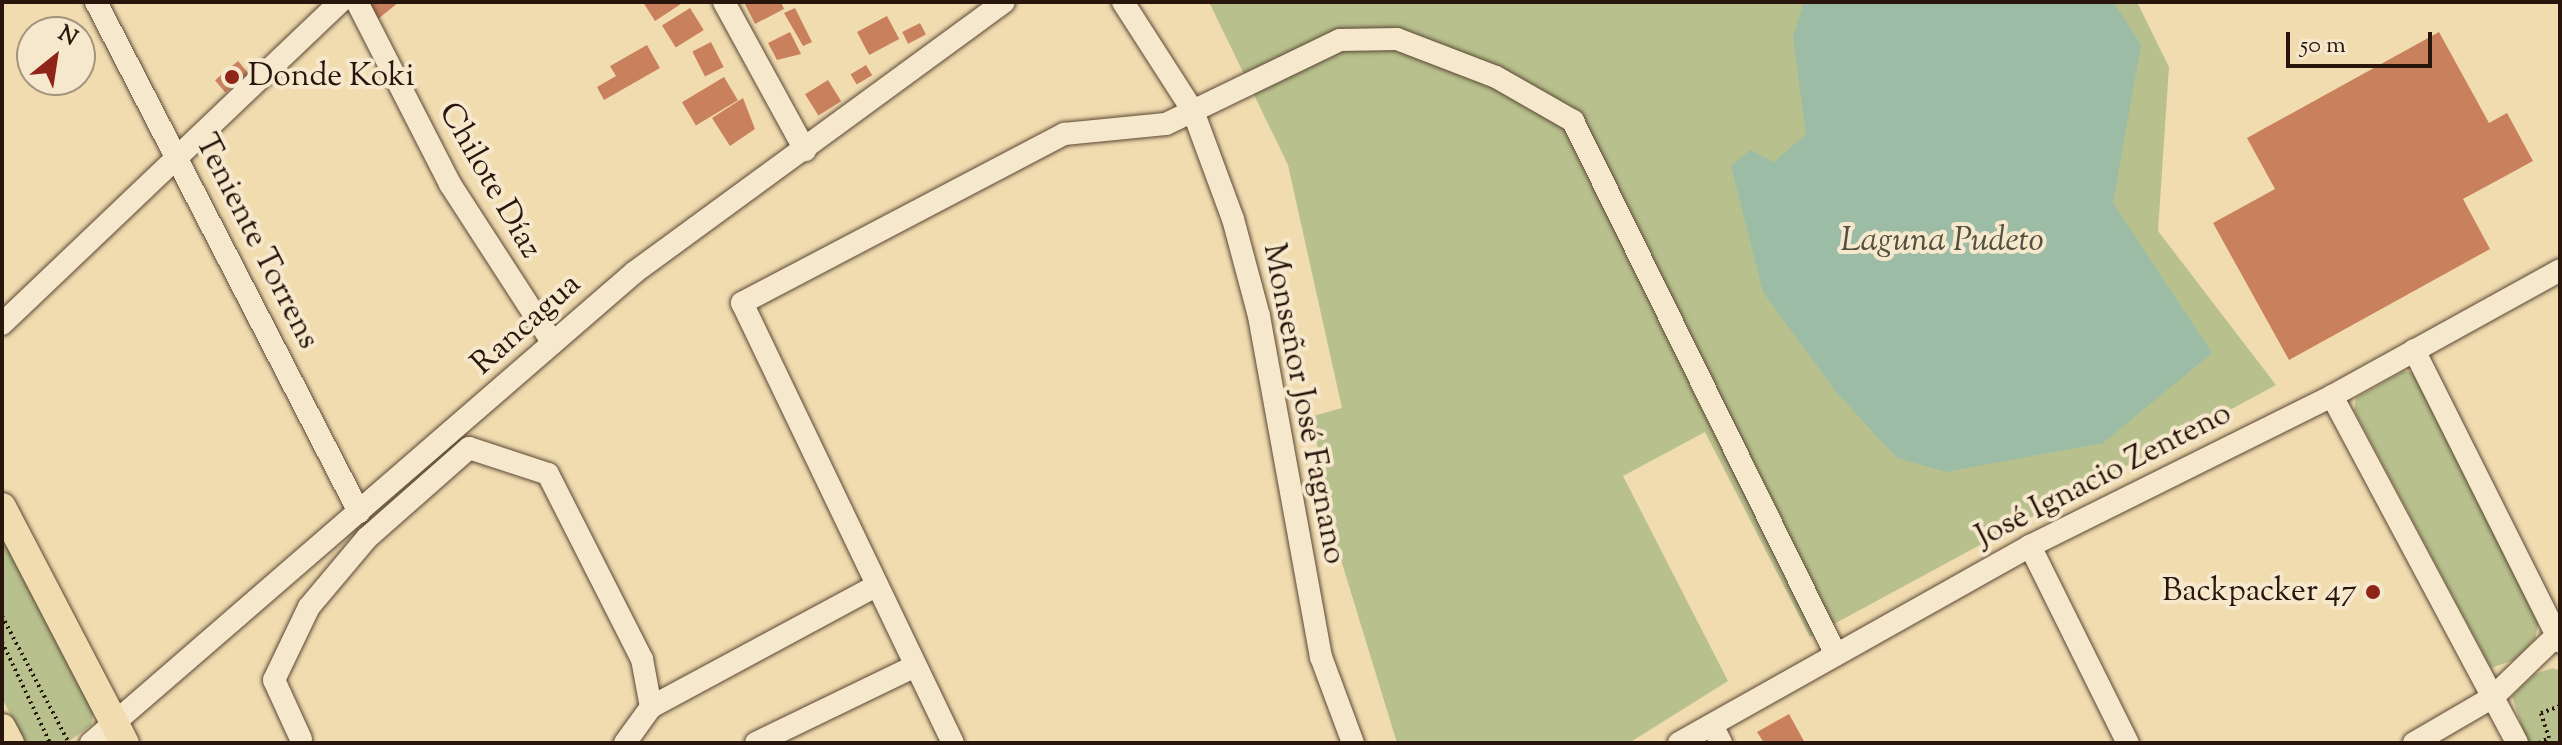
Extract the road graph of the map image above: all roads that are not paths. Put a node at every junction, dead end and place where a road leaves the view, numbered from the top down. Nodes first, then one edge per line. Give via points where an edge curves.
1 (96, 2) edge
2 (340, 2) edge
3 (357, 2) edge
4 (724, 2) edge
5 (1004, 2) edge
6 (1123, 2) edge
7 (1193, 111) junction
8 (805, 150) junction
9 (179, 161) junction
10 (2560, 270) edge
11 (2, 324) edge
12 (553, 343) junction
13 (2414, 350) junction
14 (2332, 396) junction
15 (2, 507) edge
16 (359, 512) junction
17 (2030, 546) junction
18 (876, 586) junction
19 (2559, 636) edge
20 (1836, 655) junction
21 (913, 667) junction
22 (2493, 697) junction
23 (651, 707) junction
24 (2, 728) edge
25 (121, 734) edge
26 (1716, 734) edge
27 (301, 739) dead end
28 (10, 743) edge
29 (91, 743) edge
30 (625, 743) edge
31 (756, 743) edge
32 (953, 743) edge
33 (1353, 743) edge
34 (1679, 743) edge
35 (2128, 743) edge
36 (2414, 743) edge
37 (2517, 743) edge

1 - 9 street, Teniente Torrens
2 - 9 street
3 - 12 street, Chilote Díaz via 499,265
4 - 8 street
5 - 8 street, Rancagua
6 - 7 street, Monseñor José Fagnano
7 - 18 street via 1166,124 1064,134 742,303
7 - 20 street via 1340,40 1397,39 1496,77 1573,121
7 - 33 street, Monseñor José Fagnano via 1259,316 1299,558 1321,657
8 - 12 street, Rancagua via 635,272
9 - 11 street
9 - 16 street, Teniente Torrens
10 - 13 street, José Ignacio Zenteno
12 - 16 street, Rancagua
13 - 14 street, José Ignacio Zenteno
13 - 19 street
14 - 17 street, José Ignacio Zenteno
14 - 22 street
15 - 25 main road
16 - 25 street, Rancagua
17 - 20 street, José Ignacio Zenteno
17 - 35 street
18 - 21 street
18 - 23 street
19 - 22 street
20 - 26 street, José Ignacio Zenteno
21 - 31 street
21 - 32 street
22 - 36 street
22 - 37 street
23 - 27 street via 642,659 548,474 469,448 367,538 309,607 274,680
23 - 30 street
24 - 28 main road
25 - 29 street, Rancagua
26 - 34 street, José Ignacio Zenteno

